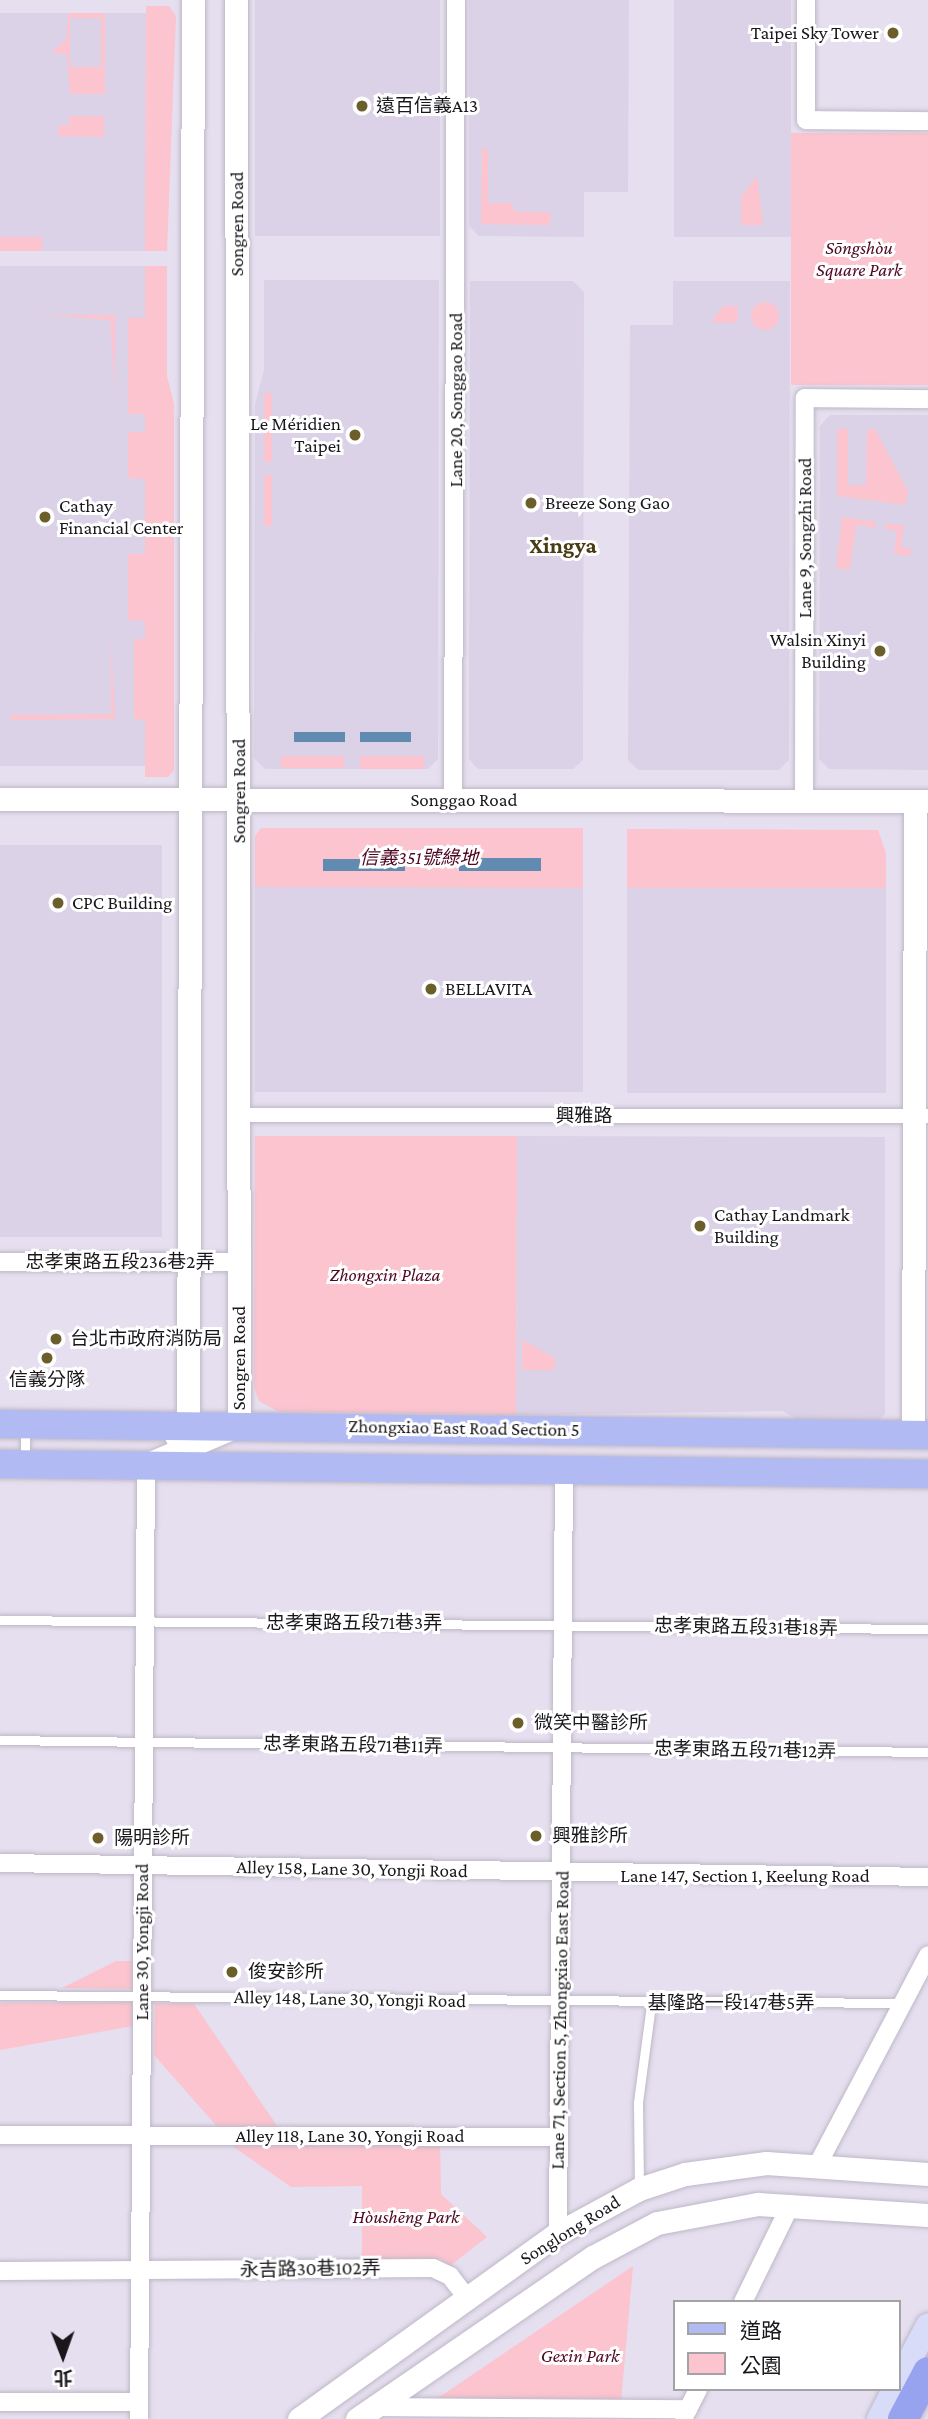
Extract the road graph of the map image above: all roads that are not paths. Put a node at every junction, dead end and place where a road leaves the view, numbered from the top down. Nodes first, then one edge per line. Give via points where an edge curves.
1 (193, 0) edge
2 (236, 0) edge
3 (456, 0) edge
4 (806, 0) edge
5 (928, 121) edge
6 (928, 399) edge
7 (0, 799) edge
8 (190, 799) junction
9 (239, 799) junction
10 (453, 800) junction
11 (804, 800) junction
12 (921, 801) edge
13 (239, 1115) junction
14 (921, 1116) edge
15 (921, 1166) edge
16 (0, 1262) edge
17 (189, 1262) junction
18 (239, 1262) junction
19 (921, 1356) edge
20 (13, 1424) edge
21 (188, 1425) junction
22 (239, 1425) junction
23 (921, 1435) edge
24 (12, 1464) edge
25 (146, 1465) junction
26 (564, 1470) junction
27 (928, 1474) edge
28 (0, 1619) edge
29 (144, 1622) junction
30 (563, 1624) junction
31 (928, 1629) edge
32 (0, 1740) edge
33 (144, 1742) junction
34 (562, 1748) junction
35 (928, 1752) edge
36 (0, 1864) edge
37 (142, 1865) junction
38 (561, 1874) junction
39 (928, 1877) edge
40 (928, 1955) edge
41 (0, 1996) edge
42 (141, 1997) junction
43 (559, 2002) junction
44 (902, 2003) junction
45 (651, 2004) junction
46 (0, 2136) edge
47 (141, 2136) junction
48 (558, 2137) junction
49 (818, 2164) junction
50 (928, 2174) edge
51 (639, 2189) junction
52 (791, 2204) junction
53 (928, 2215) edge
54 (558, 2233) junction
55 (0, 2271) edge
56 (139, 2272) junction
57 (468, 2299) junction
58 (744, 2300) edge
59 (928, 2325) edge
60 (928, 2372) edge
61 (900, 2378) edge
62 (697, 2391) edge
63 (893, 2391) edge
64 (0, 2402) edge
65 (139, 2411) edge
66 (365, 2413) edge
67 (686, 2414) edge
68 (299, 2419) edge
69 (879, 2419) edge
70 (903, 2419) edge

1 - 8 street
2 - 9 street, Songren Road
3 - 10 street, Lane 20, Songgao Road
4 - 5 street via 806,121
6 - 11 street, Lane 9, Songzhi Road via 805,398
7 - 8 street, Songgao Road
8 - 9 street, Songgao Road
8 - 17 street
9 - 10 street, Songgao Road
9 - 13 street, Songren Road
10 - 11 street, Songgao Road
11 - 12 street, Songgao Road
12 - 14 street
13 - 14 street, 興雅路
13 - 18 street, Songren Road
14 - 15 street
15 - 19 street
16 - 17 street, 忠孝東路五段236巷2弄
17 - 18 street, 忠孝東路五段236巷2弄
17 - 21 street
18 - 22 street, Songren Road
19 - 23 street
20 - 21 main road, Zhongxiao East Road Section 5
20 - 24 lane
21 - 22 main road, Zhongxiao East Road Section 5
21 - 25 street
22 - 23 main road, Zhongxiao East Road Section 5
22 - 25 street, Songren Road
24 - 25 main road
25 - 26 main road
25 - 29 street, Lane 30, Yongji Road
26 - 27 main road
26 - 30 street, Lane 71, Section 5, Zhongxiao East Road
28 - 29 lane, 忠孝東路五段71巷3弄
29 - 30 lane, 忠孝東路五段71巷3弄
29 - 33 street, Lane 30, Yongji Road
30 - 31 lane, 忠孝東路五段31巷18弄
30 - 34 street, Lane 71, Section 5, Zhongxiao East Road
32 - 33 lane, 忠孝東路五段71巷11弄
33 - 34 lane, 忠孝東路五段71巷11弄
33 - 37 street, Lane 30, Yongji Road
34 - 35 lane, 忠孝東路五段71巷12弄
34 - 38 street, Lane 71, Section 5, Zhongxiao East Road
36 - 37 street, Alley 158, Lane 30, Yongji Road
37 - 38 street, Alley 158, Lane 30, Yongji Road
37 - 42 street, Lane 30, Yongji Road
38 - 39 street, Lane 147, Section 1, Keelung Road
38 - 43 street, Lane 71, Section 5, Zhongxiao East Road
40 - 44 street
41 - 42 lane, Alley 148, Lane 30, Yongji Road
42 - 43 lane, Alley 148, Lane 30, Yongji Road
42 - 47 street, Lane 30, Yongji Road
43 - 45 lane, 基隆路一段147巷5弄
43 - 48 street, Lane 71, Section 5, Zhongxiao East Road
44 - 45 lane, 基隆路一段147巷5弄
44 - 49 street
45 - 51 lane via 638,2102
46 - 47 street, Alley 118, Lane 30, Yongji Road
47 - 48 street, Alley 118, Lane 30, Yongji Road
47 - 56 street, Lane 30, Yongji Road
48 - 54 street, Lane 71, Section 5, Zhongxiao East Road
49 - 50 street, Songlong Road
49 - 51 street, Songlong Road via 725,2166
51 - 54 street, Songlong Road
52 - 53 street, Songlong Road
52 - 58 street
52 - 66 street, Songlong Road via 684,2213 625,2238
54 - 57 street, Songlong Road
55 - 56 street, 永吉路30巷102弄
56 - 57 street, 永吉路30巷102弄 via 433,2268 450,2276
56 - 65 street, Lane 30, Yongji Road
57 - 68 street, Songlong Road
59 - 61 main road
60 - 70 highway
62 - 67 street
63 - 69 main road
64 - 65 street
66 - 67 street

